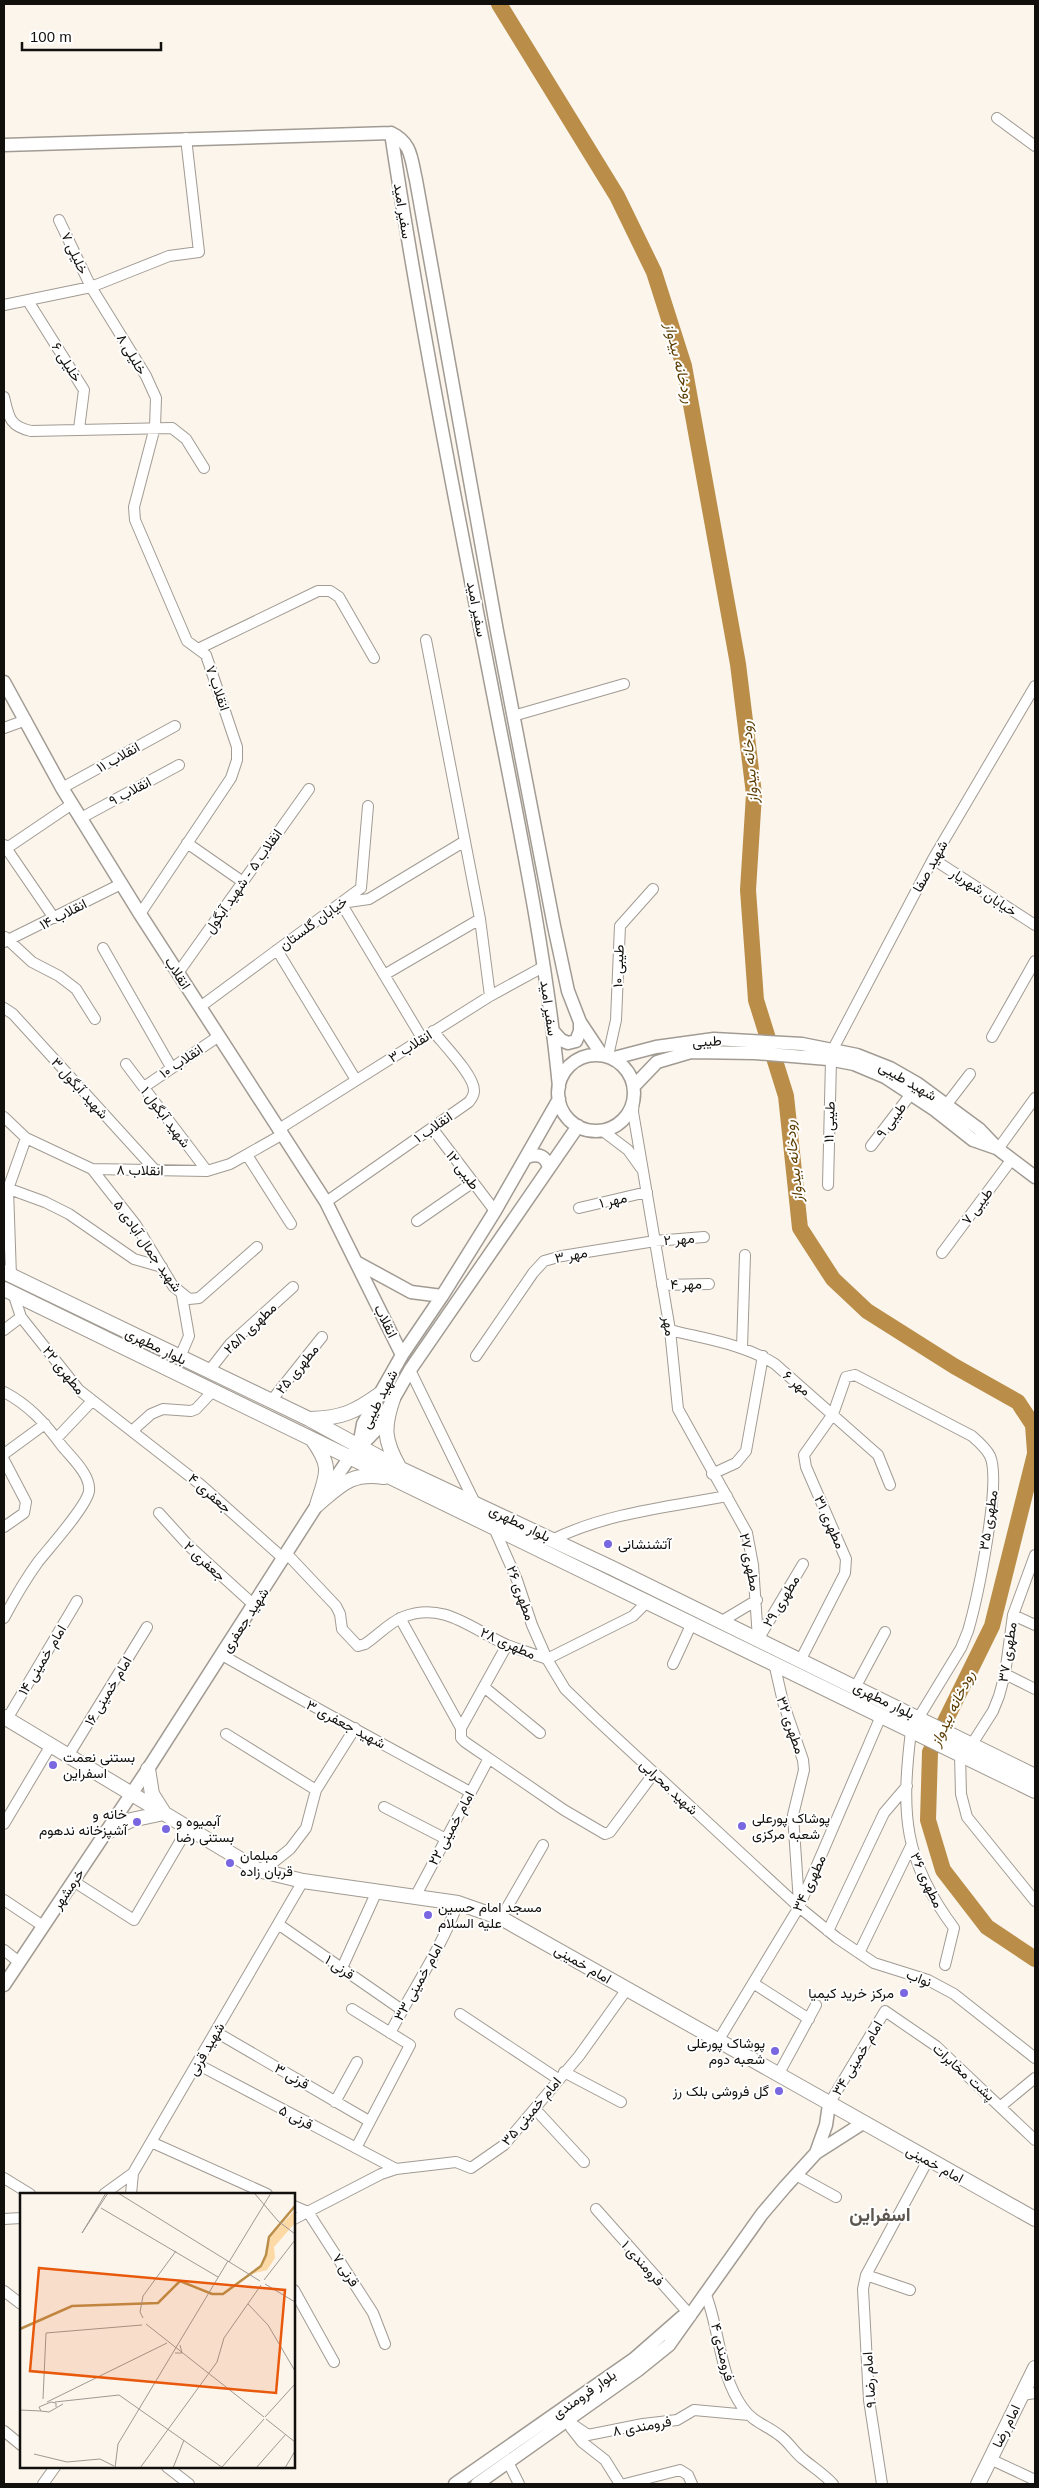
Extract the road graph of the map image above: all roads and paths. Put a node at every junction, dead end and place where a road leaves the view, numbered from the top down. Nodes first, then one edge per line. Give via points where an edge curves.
1 (997, 118) dead end
2 (391, 132) junction
3 (186, 138) junction
4 (4, 145) edge
5 (1035, 146) edge
6 (59, 220) dead end
7 (91, 287) junction
8 (28, 301) junction
9 (4, 305) edge
10 (4, 398) edge
11 (155, 427) junction
12 (79, 429) junction
13 (204, 468) dead end
14 (426, 640) dead end
15 (200, 648) junction
16 (374, 658) dead end
17 (4, 682) edge
18 (624, 684) dead end
19 (1035, 687) edge
20 (513, 716) junction
21 (26, 720) junction
22 (175, 726) dead end
23 (4, 728) edge
24 (179, 765) dead end
25 (62, 788) junction
26 (309, 789) dead end
27 (72, 804) junction
28 (368, 806) dead end
29 (81, 818) junction
30 (465, 841) junction
31 (187, 844) junction
32 (4, 848) edge
33 (933, 859) junction
34 (243, 882) junction
35 (122, 884) junction
36 (653, 888) dead end
37 (341, 903) junction
38 (140, 914) junction
39 (54, 918) junction
40 (480, 919) junction
41 (1035, 925) edge
42 (6, 940) edge
43 (103, 948) dead end
44 (277, 950) junction
45 (1035, 960) edge
46 (543, 967) junction
47 (178, 973) junction
48 (384, 975) junction
49 (490, 996) junction
50 (200, 1007) junction
51 (4, 1008) edge
52 (95, 1019) dead end
53 (580, 1022) junction
54 (554, 1030) junction
55 (433, 1032) junction
56 (219, 1036) junction
57 (992, 1037) dead end
58 (422, 1038) junction
59 (756, 1046) junction
60 (801, 1050) joint
61 (832, 1054) junction
62 (608, 1056) junction
63 (126, 1064) dead end
64 (171, 1067) junction
65 (970, 1074) dead end
66 (356, 1080) junction
67 (144, 1087) junction
68 (634, 1092) junction
69 (559, 1093) junction
70 (911, 1094) junction
71 (1035, 1098) edge
72 (947, 1104) junction
73 (4, 1117) edge
74 (578, 1126) junction
75 (432, 1128) junction
76 (281, 1131) junction
77 (603, 1131) junction
78 (26, 1138) junction
79 (871, 1146) dead end
80 (998, 1149) junction
81 (247, 1155) junction
82 (527, 1157) junction
83 (1012, 1160) junction
84 (550, 1168) junction
85 (92, 1170) junction
86 (155, 1170) junction
87 (207, 1170) junction
88 (644, 1171) junction
89 (1035, 1176) edge
90 (472, 1183) junction
91 (828, 1185) dead end
92 (6, 1188) edge
93 (647, 1192) junction
94 (326, 1202) junction
95 (578, 1208) dead end
96 (495, 1211) junction
97 (417, 1221) dead end
98 (291, 1224) dead end
99 (704, 1237) dead end
100 (655, 1241) junction
101 (257, 1247) dead end
102 (942, 1253) dead end
103 (744, 1255) dead end
104 (356, 1262) junction
105 (162, 1267) junction
106 (8, 1274) edge
107 (662, 1284) junction
108 (709, 1284) dead end
109 (293, 1287) dead end
110 (8, 1291) edge
111 (182, 1296) junction
112 (442, 1296) junction
113 (21, 1317) junction
114 (4, 1330) edge
115 (670, 1330) junction
116 (322, 1337) dead end
117 (742, 1348) junction
118 (402, 1354) junction
119 (476, 1356) dead end
120 (763, 1356) junction
121 (180, 1357) junction
122 (410, 1370) junction
123 (208, 1371) junction
124 (4, 1392) edge
125 (212, 1392) junction
126 (386, 1396) junction
127 (271, 1401) junction
128 (91, 1402) junction
129 (833, 1414) junction
130 (307, 1418) junction
131 (45, 1424) junction
132 (132, 1432) junction
133 (305, 1434) junction
134 (56, 1438) junction
135 (354, 1452) junction
136 (4, 1454) edge
137 (4, 1460) edge
138 (396, 1473) junction
139 (712, 1474) junction
140 (890, 1485) dead end
141 (726, 1496) junction
142 (474, 1501) junction
143 (317, 1505) junction
144 (159, 1513) dead end
145 (4, 1527) edge
146 (494, 1528) junction
147 (554, 1539) junction
148 (1035, 1555) edge
149 (286, 1557) junction
150 (803, 1564) dead end
151 (612, 1568) junction
152 (606, 1580) junction
153 (757, 1600) junction
154 (77, 1601) dead end
155 (648, 1601) junction
156 (254, 1605) junction
157 (1013, 1615) junction
158 (4, 1618) edge
159 (400, 1618) junction
160 (722, 1621) junction
161 (692, 1623) junction
162 (1035, 1625) edge
163 (147, 1627) dead end
164 (885, 1632) dead end
165 (758, 1639) junction
166 (365, 1644) joint
167 (508, 1645) junction
168 (222, 1655) junction
169 (547, 1659) junction
170 (801, 1659) junction
171 (774, 1663) junction
172 (673, 1664) dead end
173 (1005, 1674) junction
174 (856, 1686) junction
175 (484, 1687) junction
176 (1035, 1689) edge
177 (881, 1716) junction
178 (6, 1718) edge
179 (922, 1718) junction
180 (355, 1728) junction
181 (461, 1728) junction
182 (940, 1728) junction
183 (914, 1732) junction
184 (540, 1733) dead end
185 (226, 1734) dead end
186 (933, 1741) junction
187 (972, 1744) junction
188 (51, 1745) junction
189 (954, 1751) junction
190 (68, 1756) junction
191 (488, 1760) junction
192 (148, 1769) junction
193 (654, 1773) junction
194 (1035, 1776) edge
195 (907, 1786) junction
196 (316, 1790) junction
197 (1035, 1791) edge
198 (470, 1792) junction
199 (132, 1794) junction
200 (384, 1807) dead end
201 (164, 1814) junction
202 (4, 1824) edge
203 (188, 1828) junction
204 (105, 1833) junction
205 (446, 1839) junction
206 (544, 1845) dead end
207 (911, 1846) junction
208 (258, 1870) junction
209 (73, 1881) junction
210 (303, 1881) junction
211 (378, 1891) junction
212 (415, 1897) junction
213 (4, 1900) edge
214 (1035, 1901) edge
215 (458, 1903) junction
216 (799, 1907) junction
217 (501, 1918) junction
218 (278, 1924) junction
219 (43, 1926) junction
220 (828, 1931) junction
221 (4, 1950) edge
222 (859, 1952) junction
223 (19, 1962) junction
224 (945, 1965) dead end
225 (342, 1968) junction
226 (753, 1983) junction
227 (4, 1985) edge
228 (627, 1989) junction
229 (816, 2005) dead end
230 (352, 2009) dead end
231 (402, 2010) junction
232 (885, 2011) joint
233 (460, 2014) dead end
234 (809, 2019) junction
235 (216, 2032) junction
236 (390, 2032) junction
237 (718, 2041) junction
238 (1035, 2058) edge
239 (357, 2062) dead end
240 (197, 2064) junction
241 (561, 2075) junction
242 (778, 2075) junction
243 (1035, 2078) edge
244 (335, 2102) junction
245 (621, 2102) dead end
246 (829, 2104) junction
247 (1001, 2106) junction
248 (536, 2110) junction
249 (369, 2121) junction
250 (863, 2123) junction
251 (1035, 2140) edge
252 (151, 2142) junction
253 (356, 2148) junction
254 (816, 2153) junction
255 (928, 2160) junction
256 (584, 2162) dead end
257 (396, 2169) junction
258 (133, 2173) junction
259 (796, 2175) junction
260 (4, 2178) edge
261 (28, 2193) edge
262 (105, 2193) edge
263 (131, 2193) edge
264 (265, 2193) edge
265 (836, 2197) dead end
266 (295, 2206) edge
267 (596, 2209) dead end
268 (308, 2212) junction
269 (20, 2218) edge
270 (295, 2218) edge
271 (4, 2219) edge
272 (1035, 2219) edge
273 (866, 2275) junction
274 (910, 2290) dead end
275 (4, 2291) edge
276 (295, 2292) edge
277 (706, 2295) junction
278 (20, 2303) edge
279 (689, 2314) junction
280 (385, 2344) dead end
281 (334, 2362) dead end
282 (1035, 2368) edge
283 (1029, 2394) edge
284 (749, 2415) junction
285 (566, 2420) junction
286 (4, 2431) edge
287 (20, 2445) edge
288 (990, 2459) junction
289 (508, 2462) junction
290 (51, 2468) edge
291 (168, 2468) edge
292 (1035, 2480) edge
293 (188, 2483) edge
294 (43, 2484) edge
295 (456, 2484) edge
296 (477, 2484) edge
297 (519, 2484) edge
298 (620, 2484) edge
299 (625, 2484) edge
300 (692, 2484) edge
301 (833, 2484) edge
302 (882, 2484) edge
303 (978, 2484) edge

1 - 5 street
2 - 3 street
2 - 20 street, سفیر امید via 403,139 409,150 416,180
2 - 46 street, سفیر امید via 406,234 518,819
3 - 4 street
3 - 7 street via 198,252 169,256
6 - 7 street, خلیلی ۷
7 - 8 street
7 - 11 street, خلیلی ۸ via 146,376 156,398
8 - 9 street
8 - 12 street, خلیلی ۶ via 84,390
10 - 12 street via 10,419 19,428 31,431
11 - 12 street
11 - 13 street via 172,428 179,433
11 - 15 street, انقلاب ۷ via 134,507 136,520 187,641
14 - 30 street
15 - 16 street via 318,591 330,591 338,597
15 - 31 street, انقلاب ۷ via 206,654 234,733 237,760 231,778
17 - 21 street, انقلاب
18 - 20 street
19 - 33 street, شهید صفا
20 - 53 street, سفیر امید via 568,991
21 - 23 street
21 - 25 street, انقلاب
22 - 25 street, انقلاب ۱۱
24 - 29 street, انقلاب ۹
25 - 27 street, انقلاب
26 - 34 street, انقلاب ۵ - شهید آبگول
27 - 29 street, انقلاب
27 - 32 street
28 - 37 street, خیابان گلستان via 361,888
29 - 35 street, انقلاب
30 - 37 street via 369,898
30 - 40 street
31 - 34 street
31 - 38 street, انقلاب ۷
32 - 39 street
33 - 41 street, خیابان شهریار
33 - 61 street, شهید صفا
34 - 47 street, انقلاب ۵ - شهید آبگول
35 - 38 street, انقلاب
35 - 39 street, انقلاب ۱۴
36 - 62 street, طیبی ۱۰ via 620,926 616,1020
37 - 44 street, خیابان گلستان
37 - 48 street
38 - 47 street, انقلاب
39 - 42 street, انقلاب ۱۴
40 - 48 street
40 - 49 street
42 - 52 street via 32,962 76,989
43 - 64 street
44 - 50 street, خیابان گلستان
44 - 66 street
45 - 57 street
46 - 49 street, انقلاب ۳
46 - 54 street, سفیر امید
47 - 50 street, انقلاب
48 - 58 street
49 - 55 street, انقلاب ۳
50 - 56 street, انقلاب
51 - 86 street, شهید آبگول ۳
53 - 54 street via 576,1041 568,1043 561,1040
53 - 62 street, سفیر امید
54 - 69 street, سفیر امید
55 - 58 street, انقلاب ۳
55 - 75 street, انقلاب ۱ via 468,1075 474,1091 469,1102
56 - 64 street, انقلاب ۱۰
56 - 76 street, انقلاب
58 - 66 street, انقلاب ۳
59 - 60 street, طیبی
59 - 62 street, طیبی via 714,1039
59 - 68 street, طیبی via 671,1056 657,1062
60 - 61 street, شهید طیبی
61 - 70 street, شهید طیبی via 885,1076
61 - 72 street, شهید طیبی via 857,1055 890,1068
61 - 91 street, طیبی ۱۱
62 - 68 street via 623,1065 630,1075
62 - 69 street via 579,1058 562,1075
63 - 67 street, شهید آبگول ۱
64 - 67 street, انقلاب ۱۰
65 - 72 street
66 - 76 street, انقلاب ۳
67 - 87 street, شهید آبگول ۱
68 - 77 street via 631,1110 624,1120
68 - 88 street, مهر via 633,1112
69 - 74 street via 569,1119
69 - 82 street, شهید طیبی
70 - 79 street, طیبی ۹
70 - 80 street, شهید طیبی via 973,1140
71 - 80 street
72 - 80 street, شهید طیبی
73 - 78 street, انقلاب ۸
74 - 77 street
74 - 84 street, شهید طیبی
75 - 90 street, طیبی ۱۲
75 - 94 street, انقلاب ۱
76 - 81 street, انقلاب ۸
76 - 94 street, انقلاب
77 - 88 street, مهر via 628,1150
78 - 85 street, انقلاب ۸
78 - 92 street
80 - 83 street, شهید طیبی
81 - 87 street, انقلاب ۸
81 - 98 street
82 - 84 street via 534,1154 542,1156
82 - 96 street, شهید طیبی
83 - 89 street, شهید طیبی
83 - 102 street, طیبی ۷
84 - 122 street, شهید طیبی
85 - 86 street, انقلاب ۸
85 - 105 street, شهید جمال آبادی ۵ via 136,1224
86 - 87 street, انقلاب ۸
88 - 93 street, مهر
90 - 96 street, طیبی ۱۲
90 - 97 street
92 - 105 street via 69,1214 134,1259
92 - 106 street
93 - 95 street, مهر ۱
93 - 100 street, مهر
94 - 104 street, انقلاب
96 - 112 street, شهید طیبی
99 - 100 street, مهر ۲
100 - 107 street, مهر
100 - 119 street, مهر ۳ via 544,1261
101 - 111 street, شهید جمال آبادی ۵ via 199,1298 194,1300
103 - 117 street
104 - 112 street via 411,1292
104 - 118 street, انقلاب
105 - 111 street, شهید جمال آبادی ۵
106 - 121 main road, بلوار مطهری
107 - 108 street, مهر ۴
107 - 115 street, مهر
109 - 123 street, مطهری ۲۵/۱ via 230,1344
110 - 113 street, مطهری ۲۲
110 - 125 main road, بلوار مطهری
111 - 121 street via 189,1336
112 - 118 street, شهید طیبی
113 - 114 street
113 - 128 street, مطهری ۲۲
115 - 117 street, مهر ۶
115 - 139 street, مهر via 678,1409
116 - 127 street, مطهری ۲۵
117 - 120 street, مهر ۶
118 - 126 street, شهید طیبی
120 - 129 street, مهر ۶
120 - 139 street via 746,1451 736,1463
121 - 123 main road, بلوار مطهری
122 - 126 street, شهید طیبی
122 - 142 street
123 - 127 main road, بلوار مطهری
124 - 131 street via 30,1408
125 - 132 street via 196,1409 163,1410 151,1414
125 - 133 main road, بلوار مطهری
126 - 130 main road via 347,1415
126 - 135 street, شهید طیبی via 375,1431
126 - 138 main road via 386,1434
127 - 130 main road, بلوار مطهری
128 - 132 street, مطهری ۲۲
128 - 134 street
129 - 140 street, مهر ۶ via 878,1455
129 - 170 street, مطهری ۳۱ via 808,1449 804,1461 847,1565
129 - 179 street, مطهری ۳۵ via 844,1382 850,1375 855,1375 953,1424 972,1436 991,1457 994,1491 972,1614 962,1648
130 - 133 main road
130 - 135 main road, بلوار مطهری
131 - 134 street
131 - 136 street
132 - 149 street, جعفری ۴ via 201,1484
133 - 135 main road, بلوار مطهری
133 - 143 main road via 324,1455 327,1465
134 - 158 street via 82,1472 89,1491
135 - 138 main road, بلوار مطهری
135 - 143 street, شهید جعفری
137 - 145 street via 26,1502 24,1513
138 - 142 main road, بلوار مطهری
138 - 143 main road via 353,1478
138 - 146 main road, بلوار مطهری
139 - 141 street, مطهری ۲۷
141 - 147 street via 622,1515
141 - 153 street, مطهری ۲۷ via 747,1534
142 - 147 main road, بلوار مطهری
143 - 149 street, شهید جعفری
144 - 156 street, جعفری ۲ via 188,1545
146 - 152 main road, بلوار مطهری
146 - 169 street, مطهری ۲۶ via 518,1580
147 - 151 main road, بلوار مطهری
148 - 157 street, مطهری ۳۷
149 - 156 street, شهید جعفری
149 - 166 street, جعفری ۴ via 336,1606 342,1629 355,1644
150 - 165 street, مطهری ۲۹
151 - 152 main road
151 - 160 main road, بلوار مطهری
152 - 155 main road, بلوار مطهری
153 - 160 street, مطهری ۲۷
153 - 165 street, مطهری ۲۷
154 - 178 street, امام خمینی ۱۴
155 - 161 main road, بلوار مطهری
155 - 169 street, مطهری ۲۸ via 633,1616
156 - 168 street, شهید جعفری
157 - 162 street
157 - 173 street, مطهری ۳۷
159 - 166 street, مطهری ۲۸
159 - 167 street, مطهری ۲۸ via 418,1612 437,1612 452,1616
159 - 181 street
160 - 165 main road, بلوار مطهری
161 - 171 main road, بلوار مطهری
161 - 172 street
163 - 190 street, امام خمینی ۱۶
164 - 174 street
165 - 170 main road, بلوار مطهری
167 - 169 street, مطهری ۲۸
167 - 175 street
168 - 180 street, شهید جعفری ۳ via 304,1703
168 - 192 street, شهید جعفری
169 - 193 street, شهید محرابی via 565,1689
170 - 174 main road, بلوار مطهری
171 - 177 main road, بلوار مطهری
171 - 216 street, مطهری ۳۲ via 783,1702 803,1760 804,1770 793,1815
173 - 176 street
173 - 187 street, مطهری ۳۷ via 993,1711
174 - 179 main road, بلوار مطهری
175 - 181 street
175 - 184 street
177 - 183 main road, بلوار مطهری
177 - 216 street, مطهری ۳۴
178 - 188 main road, امام خمینی
179 - 182 main road, بلوار مطهری
180 - 196 street
180 - 198 street, شهید جعفری ۳
181 - 191 street via 461,1738
182 - 186 main road
182 - 187 main road, بلوار مطهری
183 - 186 main road, بلوار مطهری
183 - 195 street, مطهری ۳۶
185 - 196 street
186 - 189 main road, بلوار مطهری
187 - 194 main road, بلوار مطهری
188 - 190 main road, امام خمینی
188 - 202 street
189 - 197 main road, بلوار مطهری
189 - 214 street via 967,1818
190 - 199 main road, امام خمینی
191 - 193 street via 605,1834 610,1832
191 - 198 street, امام خمینی ۲۲
192 - 199 street, شهید جعفری
192 - 201 main road via 152,1794
193 - 216 street, شهید محرابی
195 - 207 street, مطهری ۳۶
195 - 220 street via 884,1813
196 - 208 street via 306,1828 290,1849
198 - 205 street, امام خمینی ۲۲
199 - 201 main road, امام خمینی
199 - 204 street, خرمشهر
200 - 205 street
201 - 203 main road, امام خمینی
201 - 204 main road via 132,1820
203 - 208 main road, امام خمینی
203 - 209 street via 134,1920
204 - 209 street, خرمشهر
205 - 212 street, امام خمینی ۲۲
206 - 217 street
207 - 222 street
207 - 224 street, مطهری ۳۶ via 925,1884 954,1928
208 - 210 main road, امام خمینی
209 - 219 street, خرمشهر
210 - 211 main road, امام خمینی
210 - 218 street, شهید قرنی
211 - 212 main road, امام خمینی
211 - 225 street
212 - 215 main road, امام خمینی
213 - 219 street
215 - 217 main road, امام خمینی
215 - 231 street, امام خمینی ۳۳ via 417,1988
216 - 220 street, نواب
216 - 226 street, مطهری ۳۴
217 - 228 main road, امام خمینی
218 - 225 street, قرنی ۱
218 - 235 street, شهید قرنی
219 - 223 street, خرمشهر
220 - 222 street, نواب
221 - 223 street
222 - 238 street, نواب via 874,1963 928,1980 954,1994
223 - 227 street, خرمشهر
225 - 231 street, قرنی ۱
226 - 234 street
226 - 237 street, مطهری ۳۴
228 - 237 main road, امام خمینی
228 - 241 street, امام خمینی ۳۵
229 - 234 street
230 - 236 street
231 - 236 street, امام خمینی ۳۳
232 - 246 street, امام خمینی ۳۴
232 - 247 street, پشت مخابرات via 936,2046
233 - 241 street
234 - 242 street
235 - 240 street, شهید قرنی
235 - 244 street, قرنی ۳
236 - 249 street via 410,2045
237 - 242 main road, امام خمینی
239 - 244 street
240 - 252 street, شهید قرنی
240 - 253 street, قرنی ۵
241 - 245 street
241 - 248 street, امام خمینی ۳۵
242 - 246 main road, امام خمینی
243 - 247 street
244 - 249 street, قرنی ۳
246 - 250 main road, امام خمینی
246 - 254 street
247 - 251 street, پشت مخابرات
248 - 256 street
248 - 257 street, امام خمینی ۳۵ via 504,2145 474,2168 456,2162
249 - 253 street
250 - 254 street
250 - 255 main road, امام خمینی
252 - 258 street, شهید قرنی
252 - 264 street
253 - 257 street, قرنی ۵
254 - 259 street, بلوار فرومندی
255 - 272 main road, امام خمینی
255 - 273 street
257 - 268 street, امام خمینی ۳۵
258 - 262 street
258 - 263 street
259 - 265 street
259 - 277 street, بلوار فرومندی via 762,2214
260 - 261 street
266 - 268 street
267 - 279 street, فرومندی ۱
268 - 270 street, امام خمینی ۳۵
268 - 280 street, قرنی ۷ via 373,2314
269 - 271 street
273 - 274 street
273 - 302 street, امام رضا ۹ via 862,2289 869,2400
275 - 278 street
276 - 281 street
277 - 279 street, بلوار فرومندی
277 - 284 street, فرومندی ۴ via 726,2371 734,2392
279 - 285 street, بلوار فرومندی via 669,2345
279 - 295 street, بلوار فرومندی via 634,2359
282 - 283 main road, امام رضا
283 - 288 main road, امام رضا
284 - 285 street, فرومندی ۸ via 694,2410 677,2420 588,2435
284 - 301 street, فرومندی ۴ via 756,2423 789,2442 803,2459
285 - 289 street, بلوار فرومندی
285 - 298 street via 582,2442 605,2460
286 - 287 street
288 - 292 street
288 - 303 main road, امام رضا
289 - 296 street, بلوار فرومندی
289 - 297 street
290 - 294 street
291 - 293 street
299 - 300 street via 680,2470

